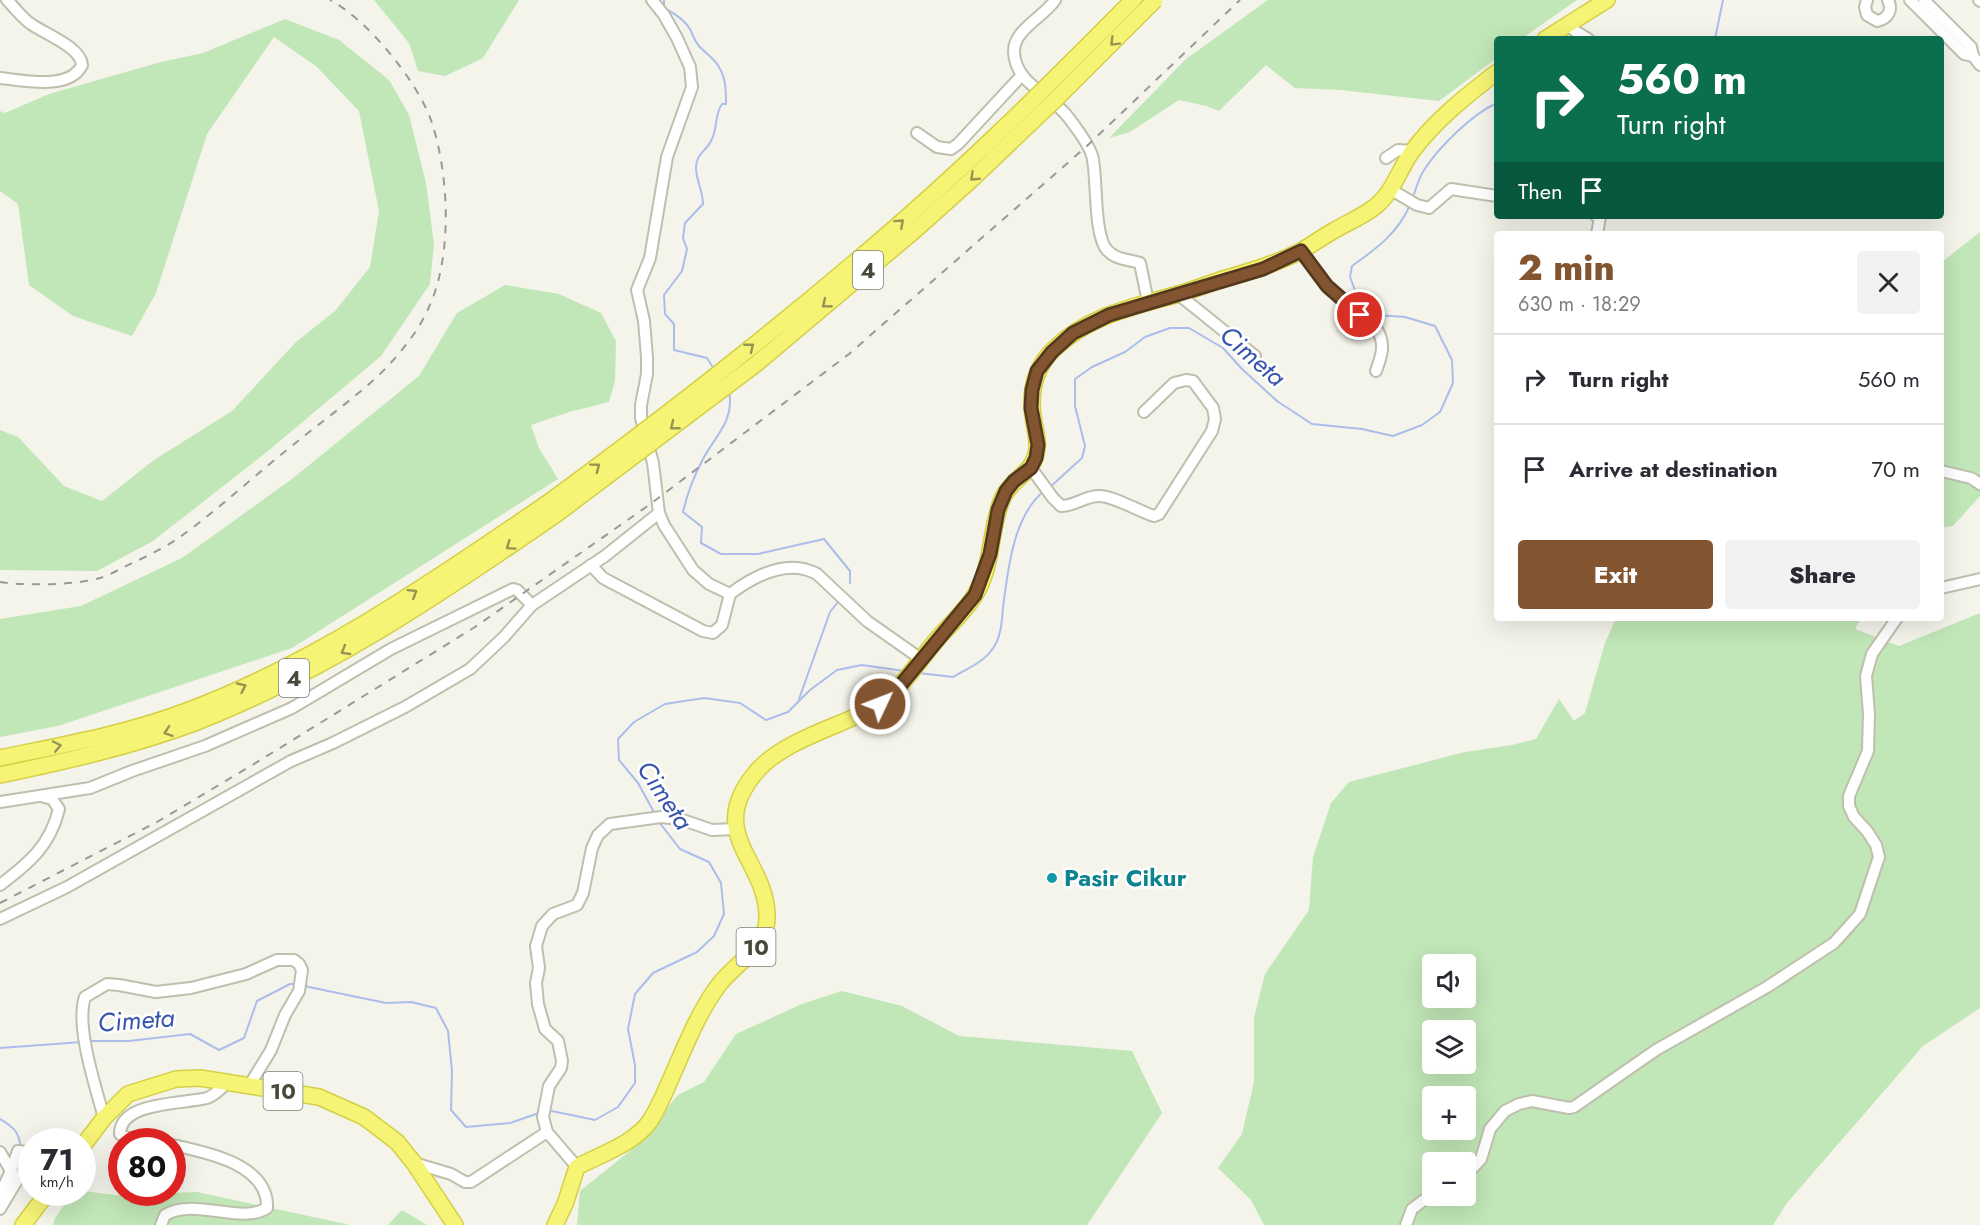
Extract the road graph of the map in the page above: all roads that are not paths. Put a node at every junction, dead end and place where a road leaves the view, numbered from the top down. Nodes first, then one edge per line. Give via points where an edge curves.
1 (652, 0) edge
2 (1055, 0) edge
3 (1133, 0) edge
4 (1155, 0) edge
5 (1607, 0) edge
6 (1888, 0) edge
7 (1910, 0) edge
8 (1924, 0) edge
9 (1865, 1) edge
10 (13, 2) edge
11 (1568, 24) junction
12 (1552, 36) edge
13 (1584, 36) edge
14 (1974, 52) edge
15 (1022, 75) junction
16 (1494, 75) edge
17 (0, 78) edge
18 (917, 133) dead end
19 (1412, 151) junction
20 (1386, 158) dead end
21 (1390, 189) junction
22 (1494, 196) edge
23 (1301, 251) junction
24 (1178, 294) junction
25 (1148, 302) junction
26 (1255, 356) dead end
27 (1376, 371) dead end
28 (1144, 412) dead end
29 (1944, 472) edge
30 (1035, 473) junction
31 (1980, 484) edge
32 (553, 508) junction
33 (659, 513) junction
34 (591, 565) junction
35 (1980, 579) edge
36 (1944, 587) edge
37 (730, 594) junction
38 (532, 605) junction
39 (1895, 621) edge
40 (918, 663) junction
41 (0, 758) edge
42 (0, 775) edge
43 (41, 796) junction
44 (0, 802) edge
45 (736, 829) junction
46 (0, 885) edge
47 (0, 920) edge
48 (226, 1084) junction
49 (249, 1086) junction
50 (104, 1118) junction
51 (120, 1128) edge
52 (96, 1129) edge
53 (547, 1132) junction
54 (186, 1148) edge
55 (0, 1152) edge
56 (414, 1163) junction
57 (1476, 1164) edge
58 (577, 1167) junction
59 (11, 1172) junction
60 (0, 1194) edge
61 (1422, 1202) edge
62 (37, 1206) edge
63 (0, 1209) edge
64 (23, 1225) edge
65 (161, 1225) edge
66 (455, 1225) edge
67 (555, 1225) edge
68 (1406, 1225) edge

1 - 33 street via 664,15 690,67 692,87 667,157 650,258 636,290 647,357 641,418 656,477
2 - 15 street via 1014,46 1015,64
32 -> 3 highway, 4, bridge via 857,261 1059,76
4 -> 32 highway, 4, bridge via 914,231 756,364
5 - 11 highway
6 - 9 street via 1888,16 1877,21 1867,15
7 - 14 street
8 - 14 street
10 - 17 street via 29,22 75,52 82,66 75,73 45,83
11 - 12 highway
11 - 13 street
15 - 18 street via 951,149 937,147
15 - 25 street via 1067,115 1093,157 1104,248 1122,260 1140,263
16 - 19 highway via 1442,118
19 - 20 street via 1398,150
19 - 21 highway
21 - 22 street via 1429,208 1451,189
21 - 23 highway via 1375,207
23 - 24 highway via 1263,269
23 - 27 street via 1327,286 1381,335
24 - 25 highway
24 - 26 street
25 - 30 highway via 1073,333 1041,365 1032,390 1038,445
28 - 30 street via 1174,383 1186,380 1198,385 1213,408 1212,431 1163,511 1154,516 1100,496 1062,506
29 - 31 street
30 - 40 highway, 10 via 1014,481 1006,491 975,595
41 -> 32 highway, 4 via 128,729 239,689 360,626
32 -> 42 highway, 4 via 404,616 266,692 141,741
33 - 34 street
33 - 37 street via 693,570 709,584
34 - 37 street via 603,578 703,631 713,633 722,625
34 - 38 street
35 - 36 street
37 - 40 street via 769,572 808,569
38 - 43 street via 513,589 391,649 281,713 90,788
38 - 47 street via 470,669 405,707 291,761
39 - 57 street via 1872,654 1866,676 1868,751 1849,796 1854,817 1876,845 1879,857 1860,914 1834,942 1767,987 1656,1050 1574,1107 1532,1101 1505,1111 1490,1129
40 - 45 highway, 10 via 880,704 769,759 739,800
43 - 44 street
43 - 46 street via 52,799 58,809 56,822 35,857
45 - 53 street via 712,830 680,819 656,818 610,824 598,835 577,905 553,914 542,926 536,946 538,1004 544,1029 558,1041 562,1061 549,1086 543,1117
45 - 58 highway, 10 via 764,898 765,931 756,947 705,1004 649,1122 633,1138
48 - 49 highway, 10
48 - 50 highway, 10 via 200,1078 176,1079 128,1094
48 - 51 street via 209,1098 140,1111 124,1120
49 - 50 street via 299,991 302,970 294,960 277,960 246,974 191,988 156,992 107,984 85,997 86,1047
49 - 56 highway, 10 via 319,1097 364,1117 397,1142
50 - 52 highway, 10
53 - 56 street via 471,1182
53 - 58 street
54 - 65 street via 215,1154 242,1168 263,1190 267,1208 259,1216 245,1220 171,1211
55 - 59 street
56 - 66 highway, 10
58 - 67 highway
59 - 60 street
59 - 63 street via 21,1151 30,1152
61 - 68 street via 1412,1209
62 - 64 highway

